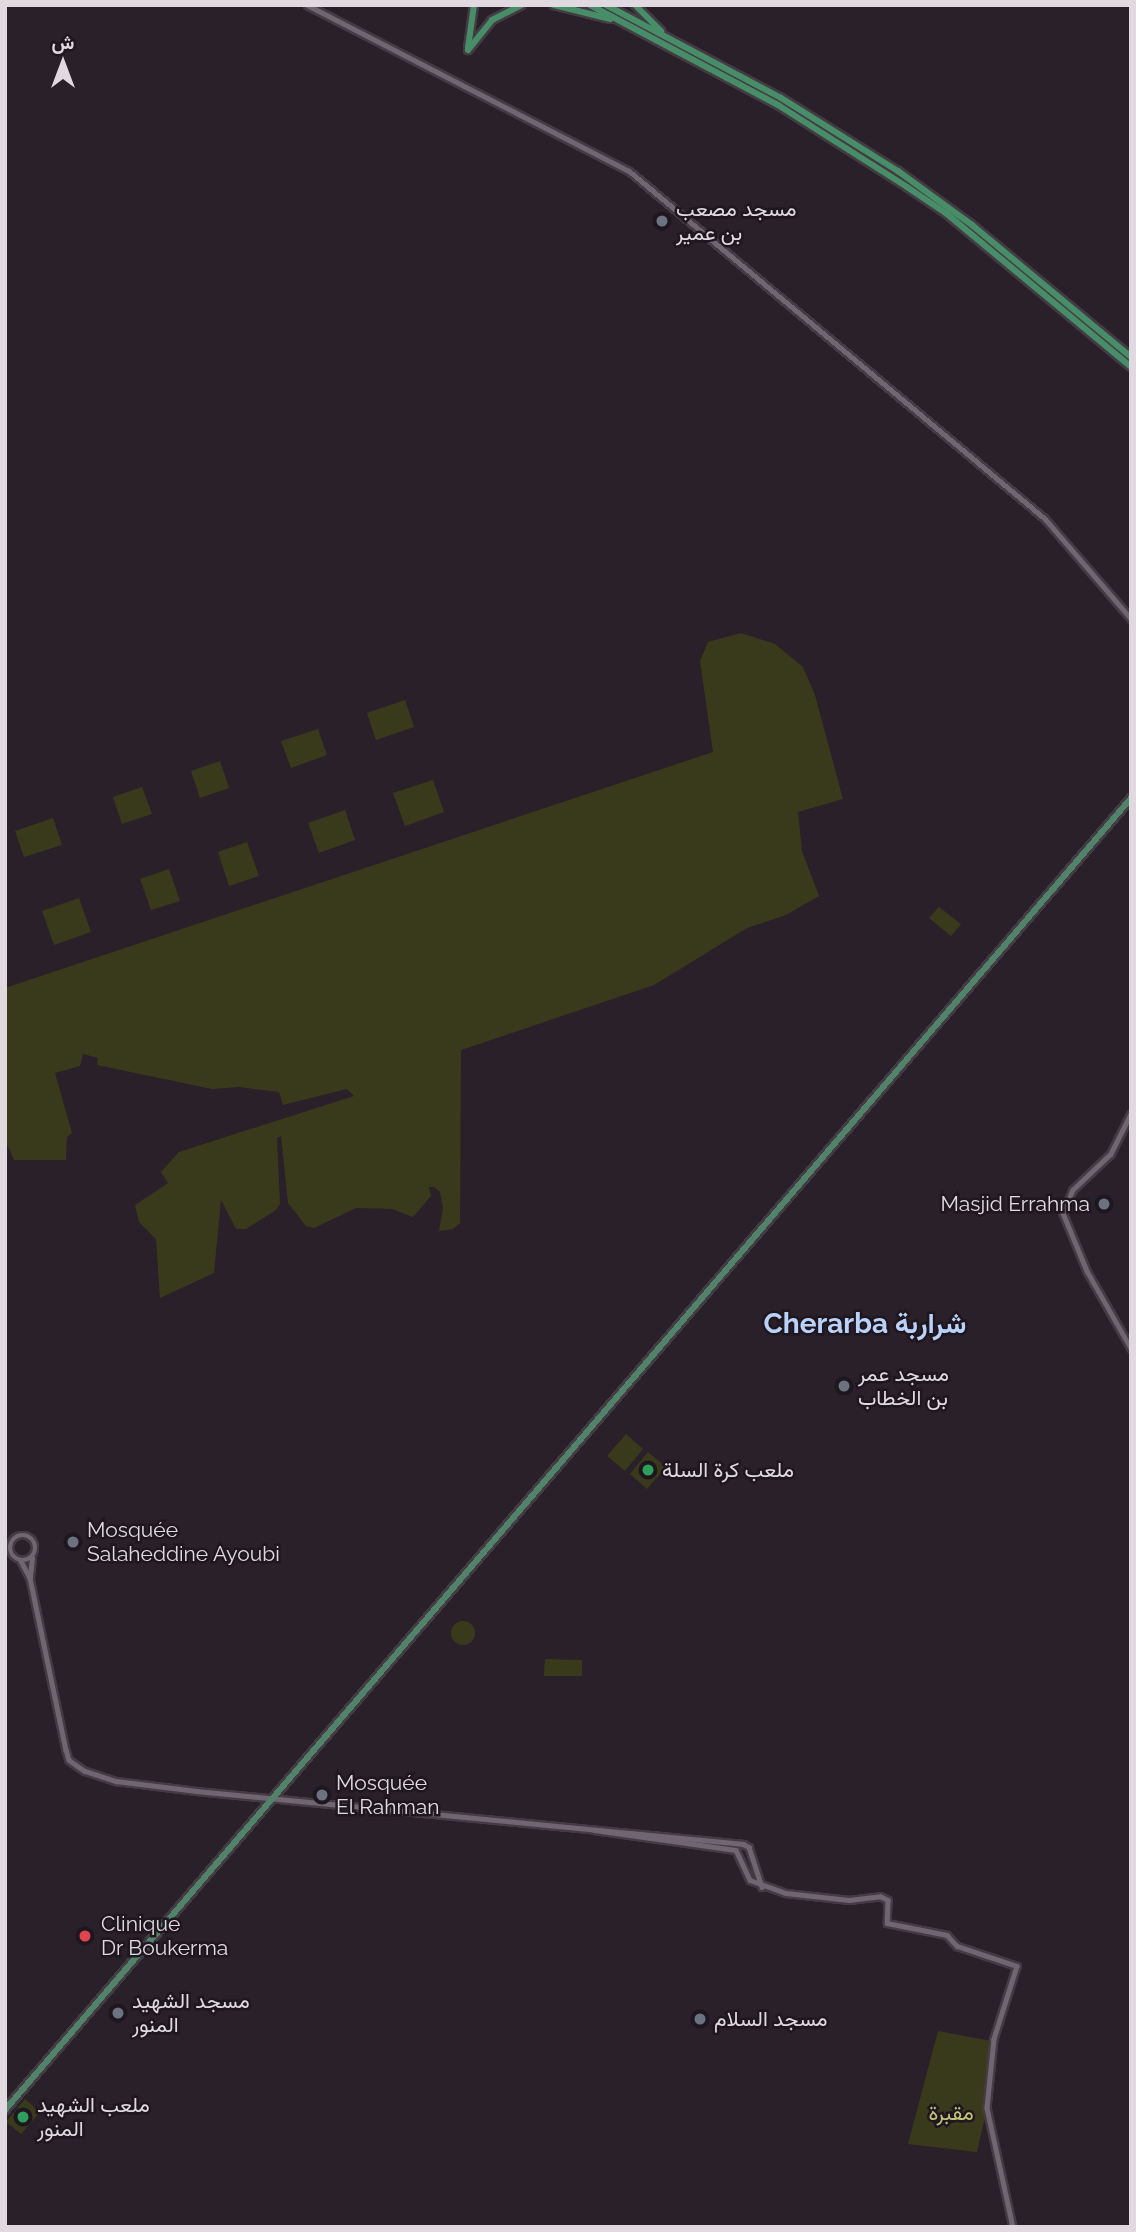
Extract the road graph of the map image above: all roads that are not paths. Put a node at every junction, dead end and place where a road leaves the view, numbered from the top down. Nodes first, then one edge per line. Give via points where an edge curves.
1 (307, 5) edge
2 (474, 5) edge
3 (522, 5) edge
4 (554, 5) edge
5 (590, 5) edge
6 (606, 5) edge
7 (635, 5) edge
8 (628, 26) junction
9 (680, 44) junction
10 (1131, 357) edge
11 (1131, 367) edge
12 (1131, 620) edge
13 (1131, 798) edge
14 (1131, 1114) edge
15 (1131, 1348) edge
16 (32, 1557) junction
17 (21, 1561) junction
18 (30, 1578) junction
19 (275, 1797) junction
20 (593, 1829) junction
21 (762, 1887) junction
22 (5, 2110) edge
23 (1013, 2227) edge

1 - 12 main road via 629,171 1045,519
2 - 3 highway via 468,50 492,20
4 - 8 highway
5 - 8 highway
6 - 9 highway
7 - 9 highway
8 - 11 highway via 778,105 947,214
9 - 10 highway via 805,112 898,171 972,225
13 - 19 main road
14 - 15 street via 1111,1154 1073,1189 1063,1213 1076,1247
16 - 17 street
16 - 17 street via 35,1541 20,1535 10,1548
16 - 18 street
17 - 18 street
18 - 19 street via 66,1750 76,1767 127,1783
19 - 20 street
19 - 22 main road
20 - 21 street via 736,1850 750,1880
20 - 21 street via 749,1846
21 - 23 street via 849,1900 880,1896 888,1900 887,1923 947,1935 957,1946 1017,1966 994,2039 987,2108

